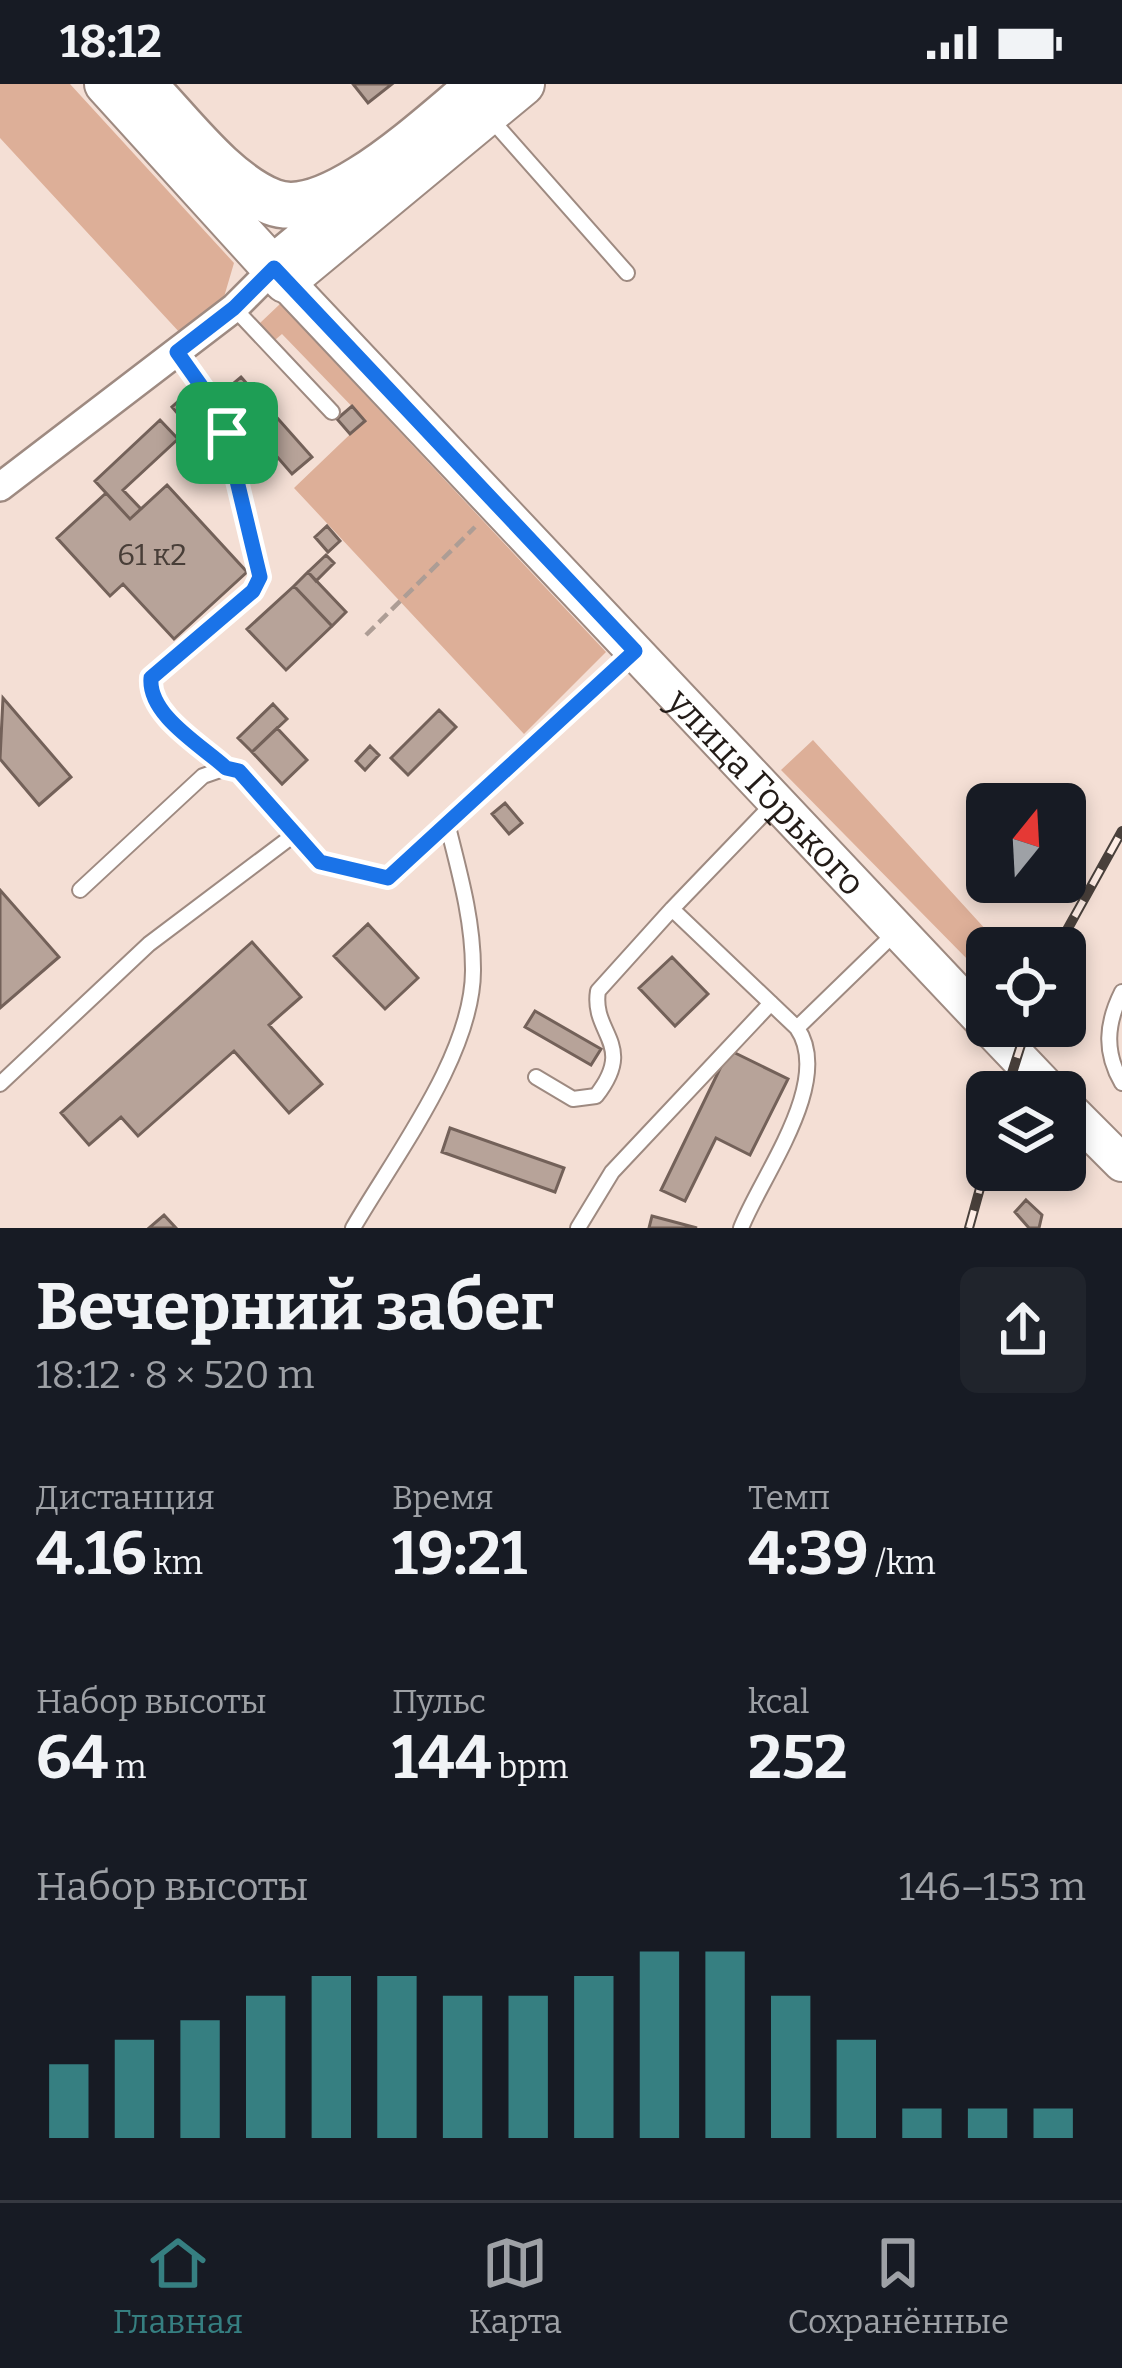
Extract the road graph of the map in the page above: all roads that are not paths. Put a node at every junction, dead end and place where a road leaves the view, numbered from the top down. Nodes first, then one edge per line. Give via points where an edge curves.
1 (106, 84) edge
2 (142, 84) edge
3 (523, 84) edge
4 (488, 94) edge
5 (627, 273) dead end
6 (280, 274) junction
7 (234, 308) junction
8 (177, 352) junction
9 (332, 412) dead end
10 (0, 488) edge
11 (635, 651) junction
12 (226, 768) junction
13 (777, 800) junction
14 (447, 823) junction
15 (295, 834) junction
16 (80, 890) dead end
17 (672, 909) junction
18 (898, 929) junction
19 (1122, 992) edge
20 (771, 1003) junction
21 (966, 1003) edge
22 (797, 1028) junction
23 (1007, 1047) edge
24 (1031, 1071) edge
25 (536, 1077) dead end
26 (1122, 1083) edge
27 (0, 1084) edge
28 (1086, 1127) edge
29 (1122, 1163) edge
30 (353, 1228) edge
31 (578, 1228) edge
32 (741, 1228) edge

1 - 6 main road, улица Горького
2 - 4 highway via 243,184 287,206 346,188
3 - 4 main road
4 - 5 lane
4 - 6 highway
6 - 7 street
6 - 11 main road, улица Горького
7 - 8 street
7 - 9 lane
8 - 10 street
8 - 12 lane via 221,414 260,577 151,678 150,691 157,707
11 - 13 main road, улица Горького
11 - 14 lane
12 - 15 lane via 239,771
12 - 16 lane via 203,776
13 - 17 lane
13 - 18 main road, улица Горького
14 - 15 lane via 388,878 320,862
14 - 30 lane via 469,910 474,973 467,1012 445,1072
15 - 27 lane via 149,944
17 - 20 lane
17 - 25 lane via 598,991 613,1075 596,1096 573,1099
18 - 21 main road, улица Горького
18 - 22 lane
19 - 26 lane via 1109,1021 1109,1053
20 - 22 lane
20 - 31 lane via 612,1172
22 - 32 lane via 810,1056 801,1103
23 - 24 main road, улица Горького
28 - 29 main road

